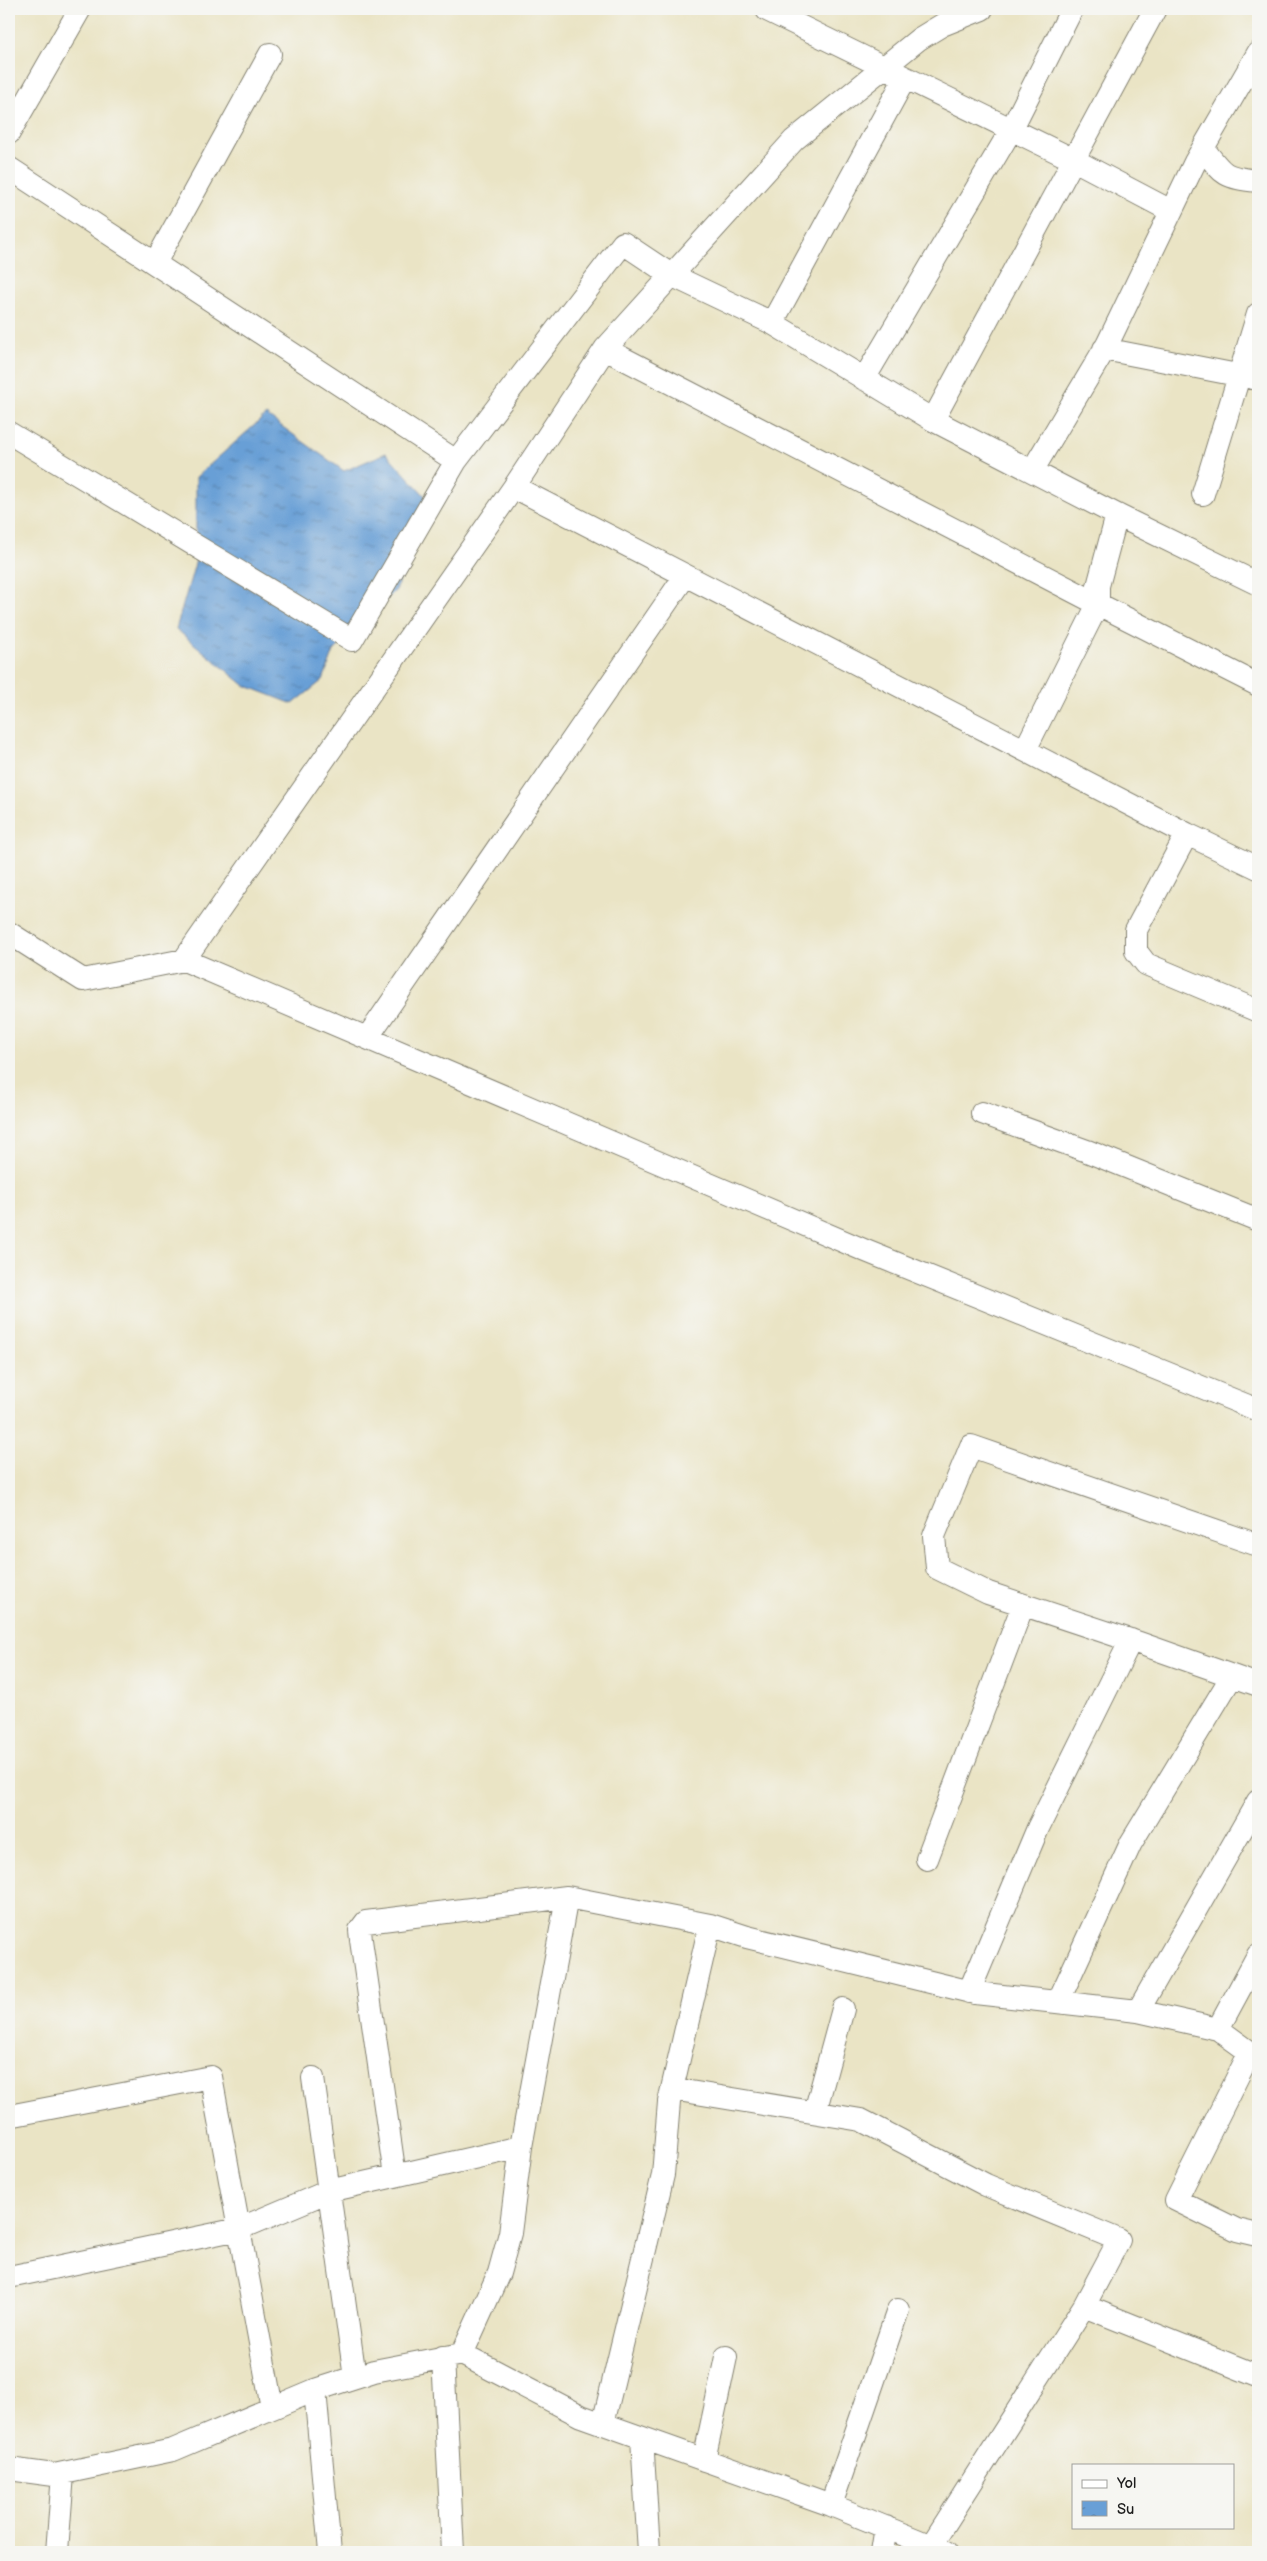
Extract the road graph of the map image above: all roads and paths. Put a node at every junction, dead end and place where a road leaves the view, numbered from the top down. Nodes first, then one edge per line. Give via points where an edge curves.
1 (80, 9) edge
2 (982, 9) edge
3 (1072, 9) edge
4 (1155, 9) edge
5 (767, 10) dead end
6 (946, 17) edge
7 (270, 54) dead end
8 (1257, 58) edge
9 (882, 66) junction
10 (905, 78) junction
11 (1011, 130) junction
12 (9, 133) edge
13 (1203, 148) junction
14 (1074, 160) junction
15 (9, 168) edge
16 (1258, 181) edge
17 (1171, 211) junction
18 (155, 263) junction
19 (671, 275) junction
20 (1258, 314) edge
21 (772, 323) junction
22 (605, 349) junction
23 (1104, 349) junction
24 (1248, 378) edge
25 (864, 379) junction
26 (933, 420) junction
27 (9, 433) edge
28 (456, 461) junction
29 (1032, 471) junction
30 (514, 487) junction
31 (1203, 494) dead end
32 (1117, 515) junction
33 (685, 576) junction
34 (1258, 584) edge
35 (1098, 604) junction
36 (1258, 685) edge
37 (1025, 750) junction
38 (1187, 834) junction
39 (1258, 868) edge
40 (9, 934) edge
41 (184, 960) junction
42 (1258, 1011) edge
43 (367, 1038) junction
44 (982, 1113) dead end
45 (1258, 1220) edge
46 (1258, 1410) edge
47 (1258, 1544) edge
48 (1023, 1605) junction
49 (1131, 1640) junction
50 (1232, 1676) junction
51 (1258, 1685) edge
52 (1258, 1801) edge
53 (927, 1859) dead end
54 (567, 1897) junction
55 (710, 1925) junction
56 (1258, 1955) edge
57 (969, 1992) junction
58 (1058, 2002) junction
59 (843, 2008) dead end
60 (1138, 2011) junction
61 (1218, 2029) junction
62 (1254, 2055) edge
63 (313, 2078) dead end
64 (672, 2089) junction
65 (815, 2112) junction
66 (9, 2116) edge
67 (521, 2147) junction
68 (394, 2176) junction
69 (329, 2191) junction
70 (239, 2229) junction
71 (1258, 2235) edge
72 (9, 2278) edge
73 (1084, 2306) junction
74 (898, 2310) dead end
75 (453, 2356) junction
76 (726, 2357) dead end
77 (1258, 2376) edge
78 (355, 2377) junction
79 (315, 2390) junction
80 (272, 2408) junction
81 (603, 2424) junction
82 (642, 2438) junction
83 (704, 2460) junction
84 (9, 2469) edge
85 (62, 2474) junction
86 (831, 2505) junction
87 (886, 2528) junction
88 (938, 2549) edge
89 (57, 2552) edge
90 (330, 2552) edge
91 (452, 2552) edge
92 (650, 2552) edge
93 (882, 2552) edge

1 - 12 street
2 - 6 street
3 - 11 street
4 - 14 street
5 - 9 street
6 - 9 street
7 - 18 street
8 - 13 street
9 - 10 street
9 - 19 street via 794,140
10 - 11 street
10 - 21 street
11 - 14 street
11 - 25 street
13 - 16 street via 1222,172 1232,178
13 - 17 street
14 - 17 street
14 - 26 street
15 - 18 street
17 - 23 street
18 - 28 street
19 - 21 street
19 - 22 street
19 - 28 street via 623,243
20 - 24 street
21 - 25 street
22 - 30 street
22 - 35 street
23 - 24 street
23 - 29 street
24 - 31 street
25 - 26 street
26 - 29 street
27 - 28 street via 352,640
29 - 32 street
30 - 33 street
30 - 41 street
32 - 34 street
32 - 35 street via 1098,586
33 - 37 street
33 - 43 street
35 - 36 street
35 - 37 street
37 - 38 street
38 - 39 street
38 - 42 street via 1136,930 1136,951 1146,964
40 - 41 street via 83,980
41 - 43 street
43 - 46 street via 866,1251
44 - 45 street via 1087,1151
47 - 48 street via 971,1446 934,1536 937,1568 988,1593
48 - 49 street
48 - 53 street
49 - 50 street
49 - 57 street via 1038,1828
50 - 51 street
50 - 58 street via 1131,1843
52 - 60 street
54 - 55 street
54 - 67 street
54 - 68 street via 366,1922 360,1930
55 - 57 street
55 - 64 street
56 - 61 street
57 - 58 street
58 - 60 street
59 - 65 street
60 - 61 street
61 - 62 street
62 - 71 street via 1176,2200 1237,2230
63 - 69 street
64 - 65 street
64 - 81 street via 663,2175
65 - 73 street via 861,2120 986,2186 1119,2240
66 - 70 street via 211,2077
67 - 68 street
67 - 75 street via 510,2233 499,2274
68 - 69 street
69 - 70 street
69 - 78 street
70 - 72 street
70 - 80 street
73 - 77 street
73 - 88 street
74 - 86 street
75 - 78 street
75 - 81 street
75 - 91 street
76 - 83 street
78 - 79 street
79 - 80 street
79 - 90 street
80 - 85 street via 173,2450
81 - 82 street
82 - 83 street
82 - 92 street
83 - 86 street
84 - 85 street via 54,2476
85 - 89 street
86 - 87 street
87 - 88 street
87 - 93 street

